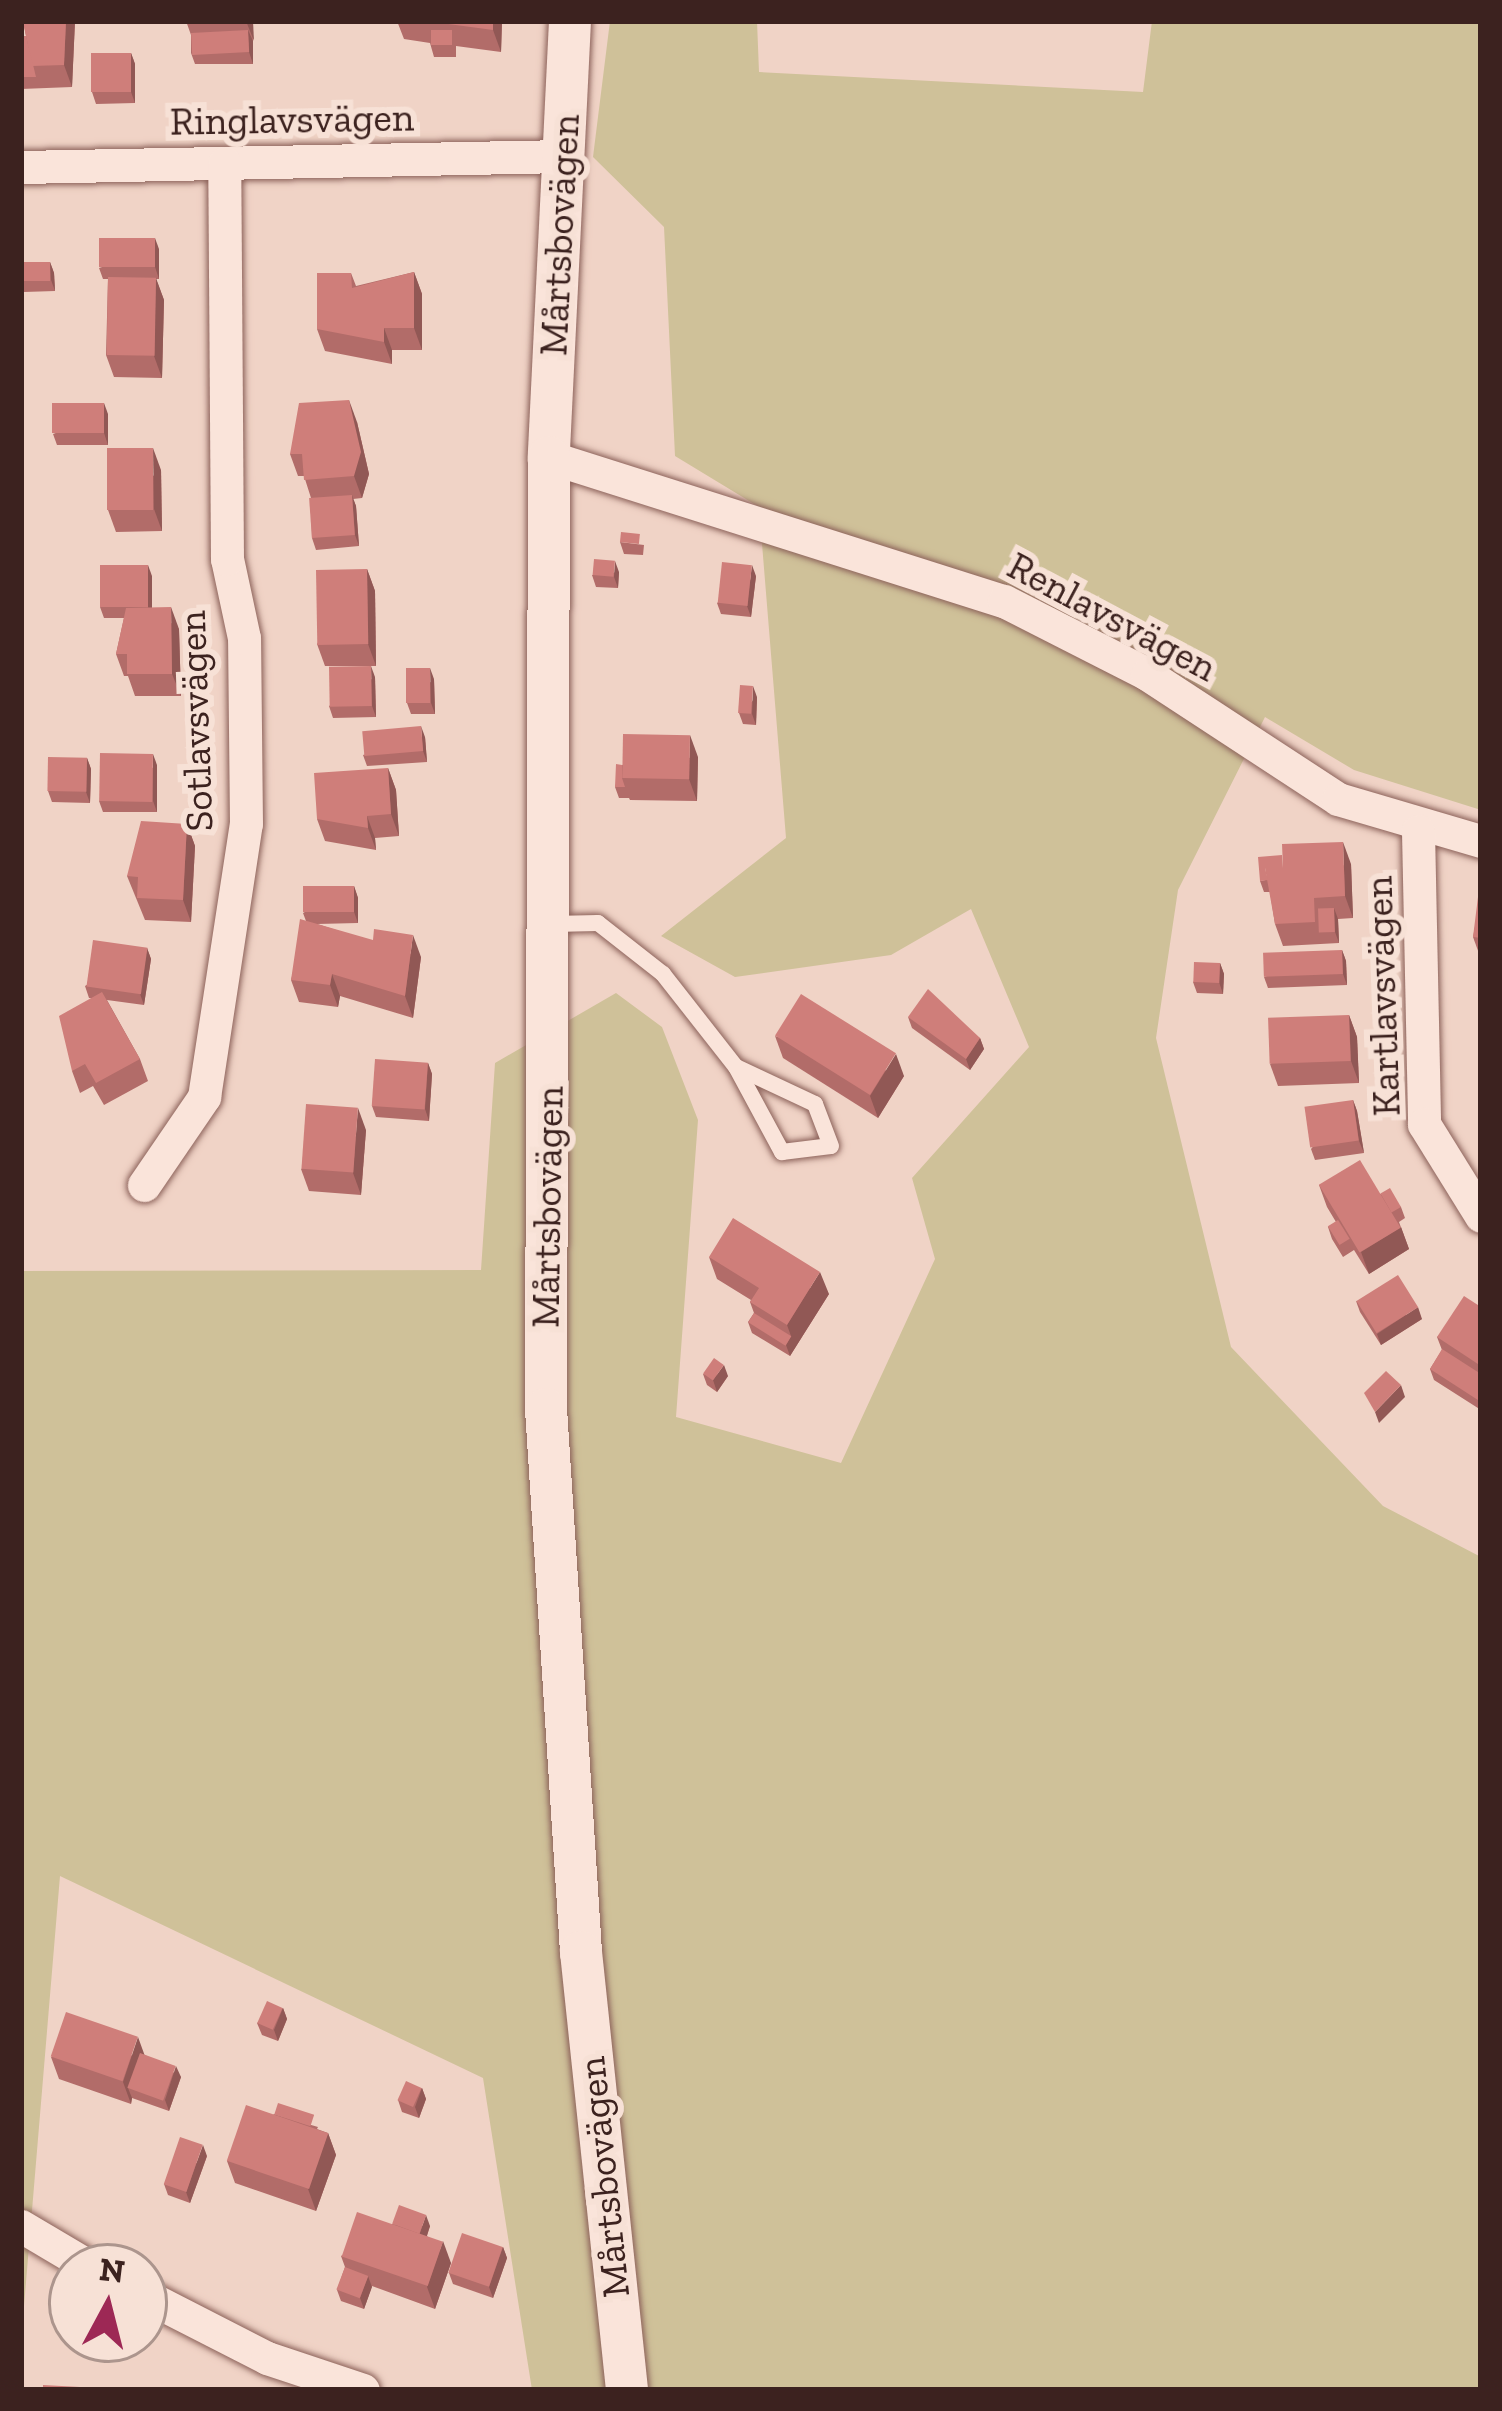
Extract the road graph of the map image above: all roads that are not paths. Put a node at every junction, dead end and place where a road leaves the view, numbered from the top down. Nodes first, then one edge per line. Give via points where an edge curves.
1 (570, 21) edge
2 (564, 156) junction
3 (224, 163) junction
4 (21, 167) edge
5 (549, 457) junction
6 (1418, 831) junction
7 (1481, 841) edge
8 (551, 924) junction
9 (736, 1067) junction
10 (144, 1184) dead end
11 (1481, 1216) edge
12 (21, 2226) edge
13 (50, 2243) edge
14 (168, 2307) edge
15 (363, 2390) edge
16 (627, 2390) edge

1 - 2 street, Mårtsbovägen
2 - 3 street, Ringlavsvägen
2 - 5 street, Mårtsbovägen
3 - 4 street, Ringlavsvägen
3 - 10 street, Sotlavsvägen via 227,559 244,638 246,824 204,1097
5 - 6 street, Renlavsvägen via 1004,601 1147,674 1339,800
5 - 8 street, Mårtsbovägen
6 - 7 street, Renlavsvägen
6 - 11 street, Kartlavsvägen via 1424,1124
8 - 9 lane via 598,923
8 - 16 street, Mårtsbovägen via 546,1409 581,1952
9 - 9 lane via 782,1151 831,1146 815,1104
12 - 13 street
14 - 15 street via 267,2358

